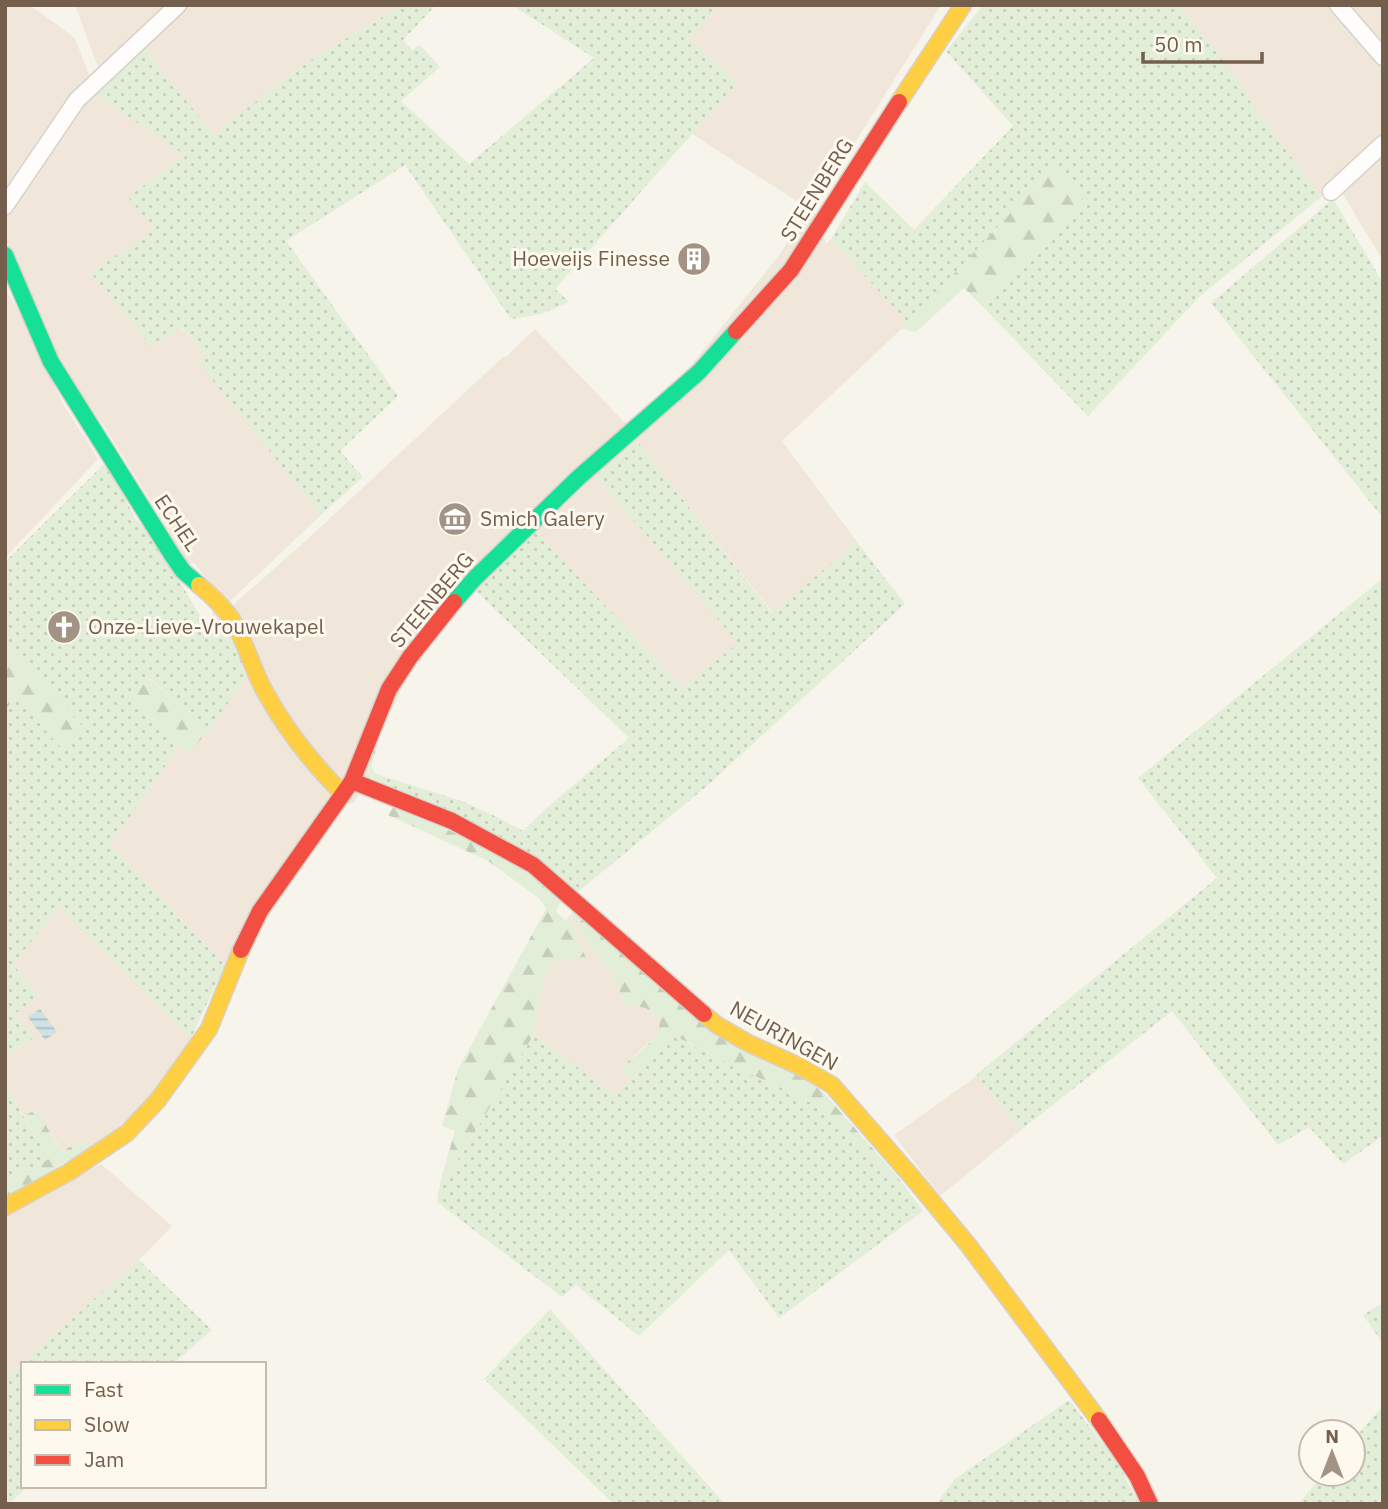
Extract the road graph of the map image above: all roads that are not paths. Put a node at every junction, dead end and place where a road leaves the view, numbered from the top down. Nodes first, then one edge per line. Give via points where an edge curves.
1 (177, 5) edge
2 (963, 5) edge
3 (1338, 5) edge
4 (1383, 57) edge
5 (1383, 144) edge
6 (1331, 192) dead end
7 (5, 206) edge
8 (5, 255) edge
9 (347, 788) junction
10 (5, 1207) edge
11 (1150, 1504) edge

1 - 7 street via 77,100
2 - 9 street, STEENBERG via 791,271 699,373 540,513 440,617 389,689
3 - 4 street
5 - 6 street
8 - 9 street, ECHEL via 51,362 155,531 177,564 232,620 275,711 325,777
9 - 10 street, STEENBERG via 260,911 209,1029 158,1100 127,1133
9 - 11 street, NEURINGEN via 452,821 534,865 717,1025 832,1084 976,1256 1104,1426

